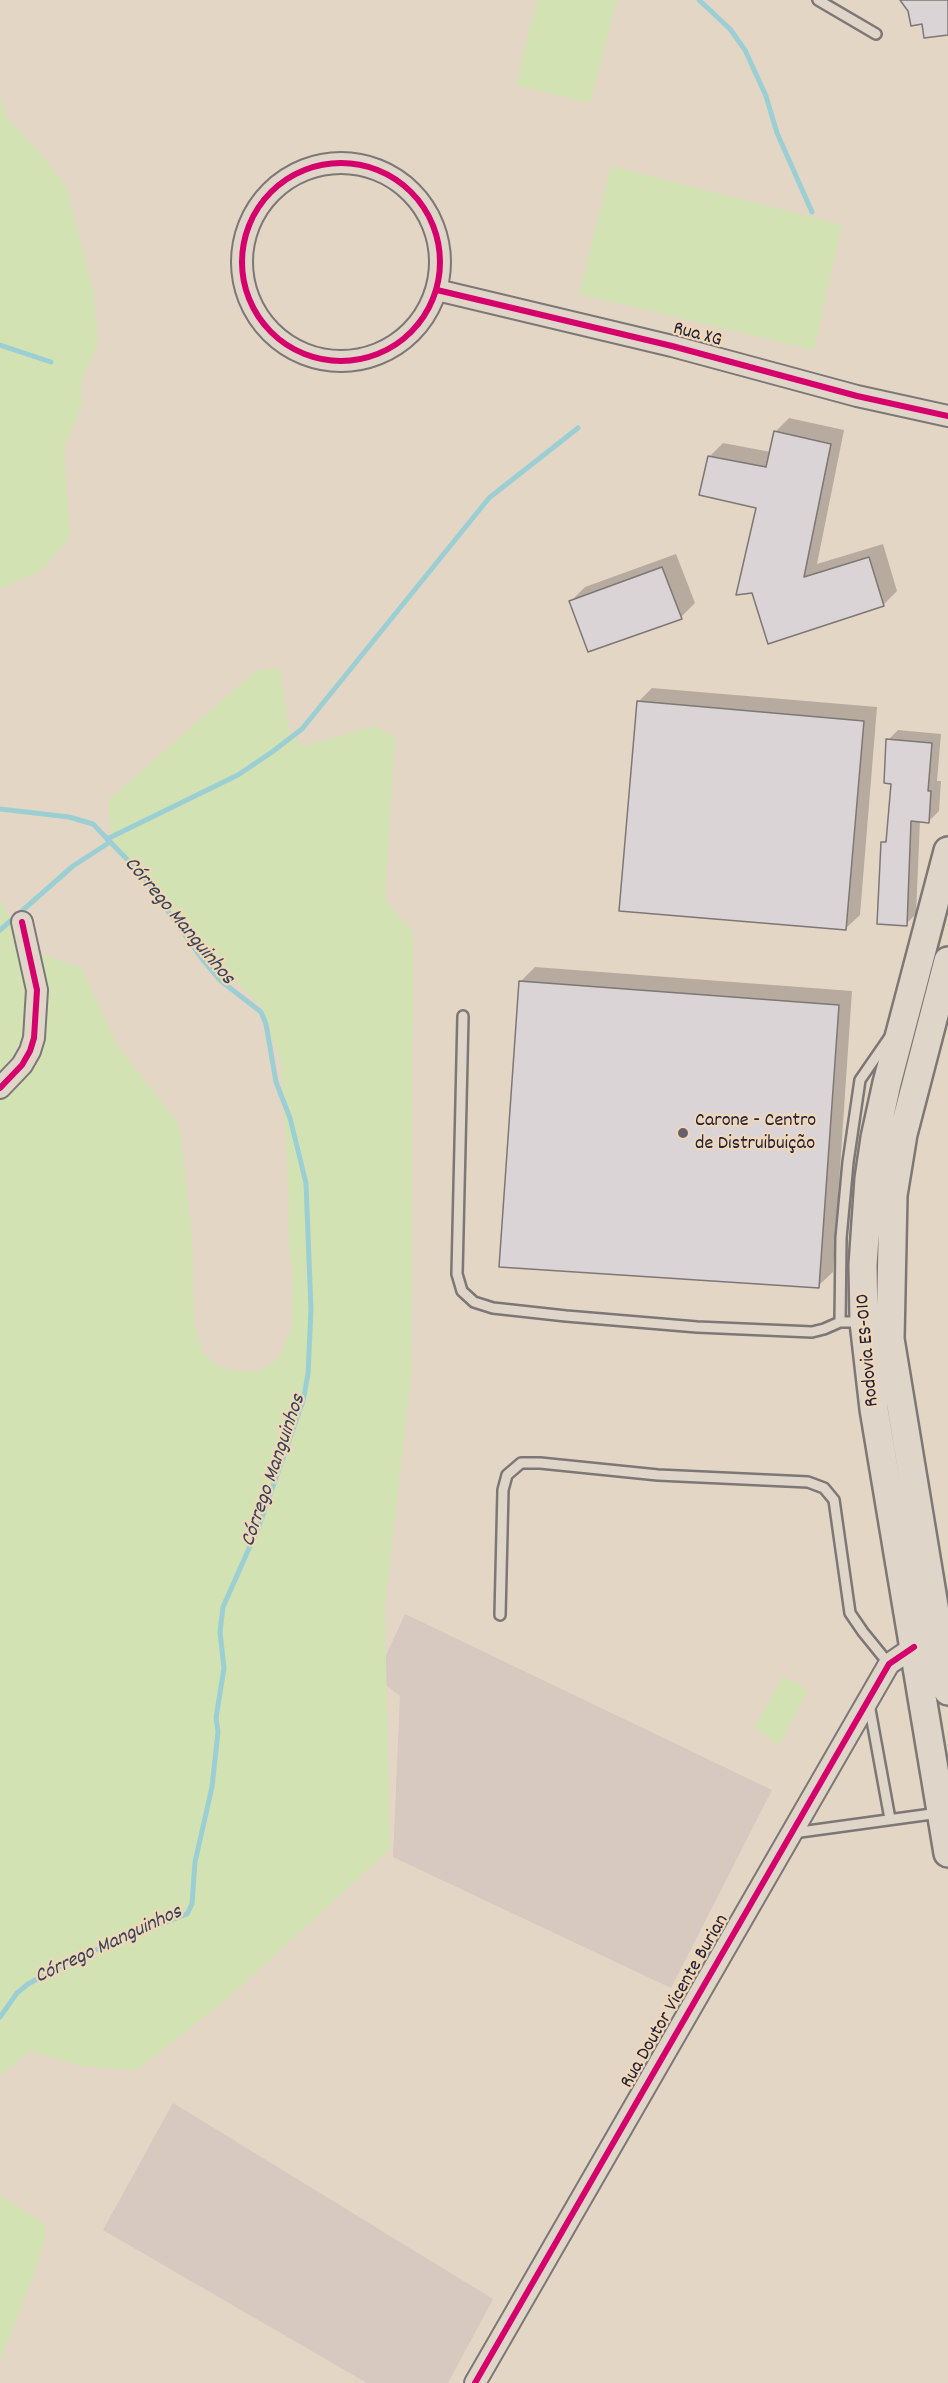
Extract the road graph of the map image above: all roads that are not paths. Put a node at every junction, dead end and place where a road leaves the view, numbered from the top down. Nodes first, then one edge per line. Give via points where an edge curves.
1 (818, 0) edge
2 (876, 34) dead end
3 (437, 290) junction
4 (948, 416) edge
5 (948, 851) edge
6 (22, 922) dead end
7 (948, 960) edge
8 (464, 1016) dead end
9 (0, 1088) edge
10 (852, 1322) junction
11 (500, 1615) dead end
12 (914, 1647) junction
13 (889, 1664) junction
14 (948, 1691) edge
15 (868, 1702) junction
16 (941, 1812) junction
17 (890, 1819) junction
18 (793, 1833) junction
19 (948, 1853) edge
20 (475, 2383) edge

1 - 2 lane
3 - 3 street via 440,257 433,225 416,197 392,176 361,164 328,163 297,173 270,192 252,219 243,251 244,284 256,314 278,339 306,356 338,362 370,358 400,343 423,320
3 - 4 street, Rua XG
5 - 10 main road, Rodovia ES-010 via 882,1105
6 - 9 street via 37,990 35,1028 22,1065
7 - 14 main road, Rodovia ES-010 via 903,1134 893,1195 890,1339
8 - 10 lane via 457,1274 462,1291 474,1302 493,1308 697,1327 812,1332
10 - 12 main road, Rodovia ES-010 via 874,1409
11 - 13 lane via 502,1490 507,1475 521,1463 808,1482 824,1488 834,1500 850,1613
12 - 13 street, Rua Doutor Vicente Burian
12 - 16 main road, Rodovia ES-010
13 - 15 street, Rua Doutor Vicente Burian
15 - 17 lane
15 - 18 street, Rua Doutor Vicente Burian
16 - 17 lane
16 - 19 main road, Rodovia ES-010
17 - 18 lane
18 - 20 street, Rua Doutor Vicente Burian

